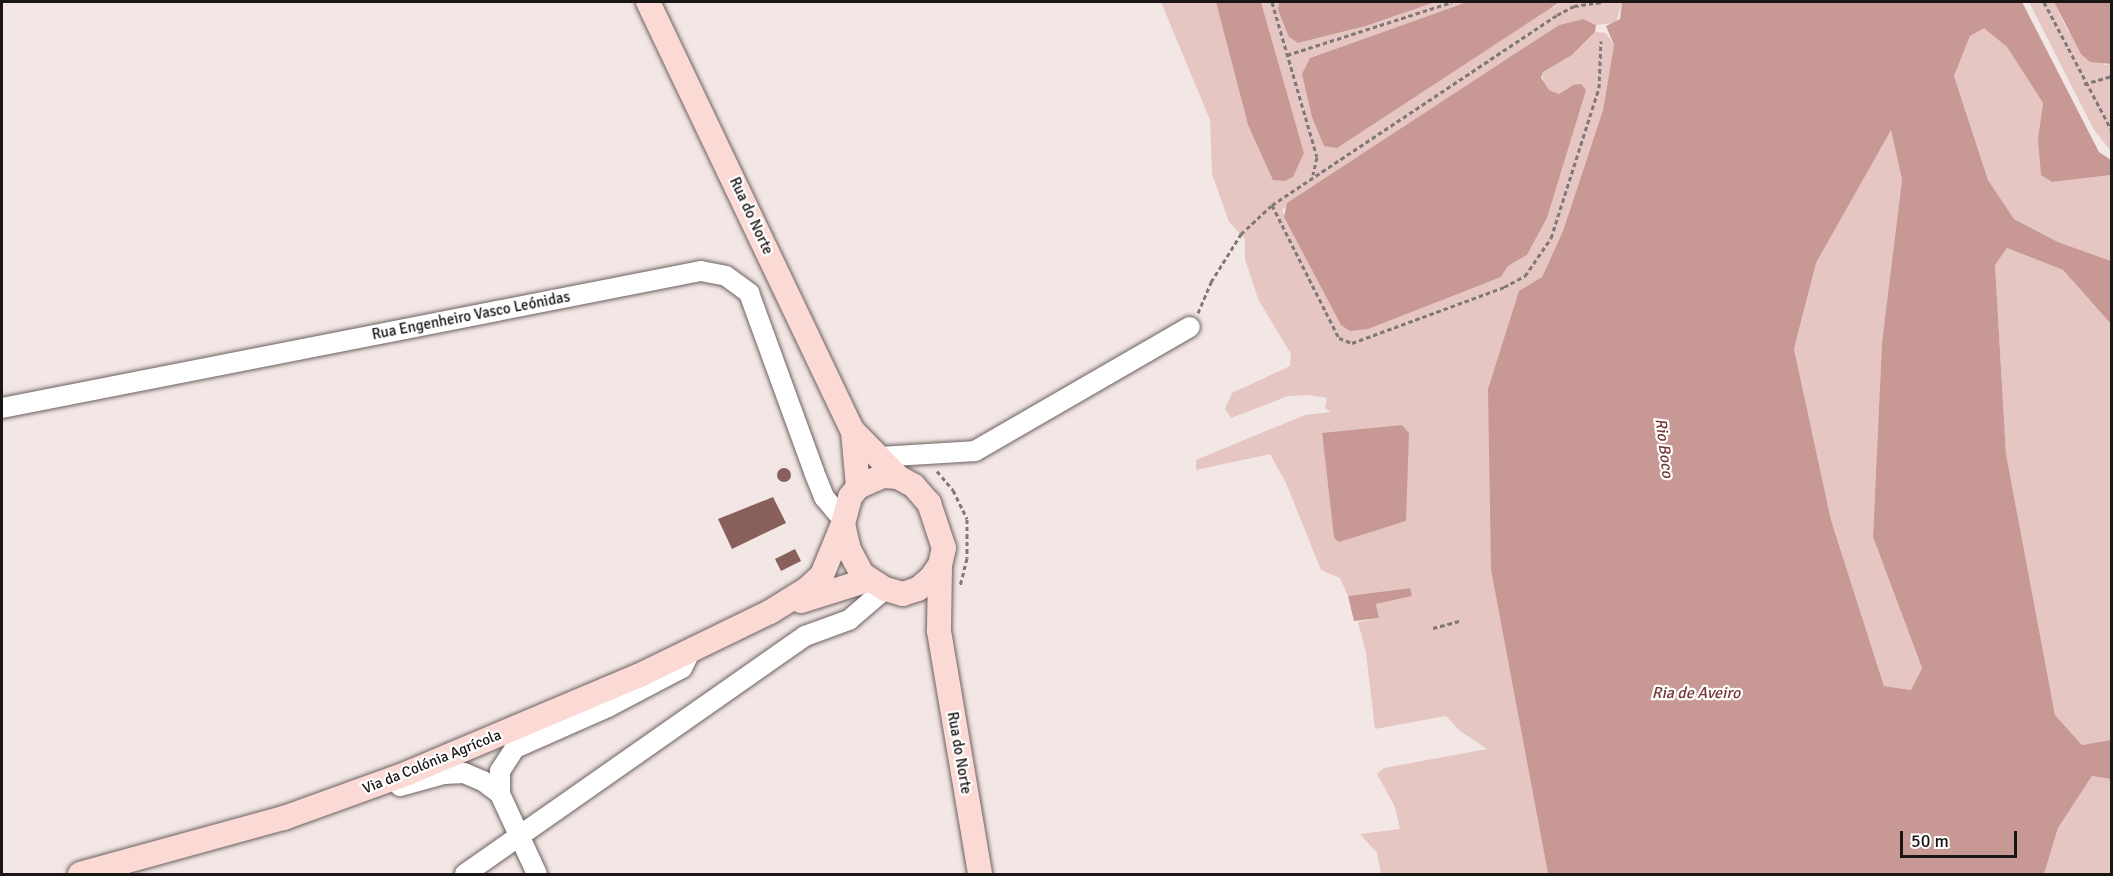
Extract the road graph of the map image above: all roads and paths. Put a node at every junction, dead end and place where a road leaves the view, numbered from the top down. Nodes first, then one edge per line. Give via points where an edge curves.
1 (648, 2) edge
2 (1272, 2) edge
3 (1452, 2) edge
4 (1602, 2) edge
5 (2044, 2) edge
6 (1574, 4) edge
7 (1601, 42) dead end
8 (1287, 55) junction
9 (2112, 76) edge
10 (2084, 84) junction
11 (2112, 131) edge
12 (1313, 177) junction
13 (1272, 205) junction
14 (1190, 327) joint
15 (2, 408) edge
16 (853, 431) junction
17 (878, 457) junction
18 (898, 477) junction
19 (848, 507) junction
20 (940, 565) junction
21 (886, 588) junction
22 (770, 612) junction
23 (1460, 621) dead end
24 (1433, 628) dead end
25 (939, 631) junction
26 (690, 652) junction
27 (500, 794) junction
28 (284, 818) junction
29 (519, 833) junction
30 (81, 874) edge
31 (465, 874) edge
32 (537, 874) edge
33 (980, 874) edge

1 - 16 main road, Rua do Norte
2 - 8 path
3 - 8 path
4 - 6 path
5 - 10 path
6 - 12 path
7 - 13 path via 1599,88 1551,238 1525,276 1504,287 1352,343 1339,338
8 - 12 path via 1317,157
9 - 10 path
10 - 11 path
12 - 13 path
13 - 14 path via 1240,234
14 - 17 street via 975,451
15 - 19 street, Rua Engenheiro Vasco Leónidas via 701,271 726,276 749,293 814,472
16 - 17 main road, Rua do Norte
16 - 19 main road, Rua do Norte
17 - 18 main road, Rua do Norte
18 - 19 main road via 883,476
18 - 20 main road via 914,486 936,517 944,548
19 - 21 main road via 852,556
19 - 22 main road, Via da Colónia Agrícola via 822,575
20 - 21 main road via 918,589
20 - 25 main road, Rua do Norte
21 - 22 main road, Via da Colónia Agrícola via 845,585
21 - 25 main road, Rua do Norte via 927,613
21 - 29 street via 849,620 805,636
22 - 26 main road, Via da Colónia Agrícola
23 - 24 path
25 - 33 main road, Rua do Norte
26 - 27 street via 682,668 608,707 515,748 500,771
26 - 28 main road, Via da Colónia Agrícola via 408,773
27 - 28 street via 464,773 444,774
27 - 29 street
28 - 30 main road, Via da Colónia Agrícola
29 - 31 street
29 - 32 street

